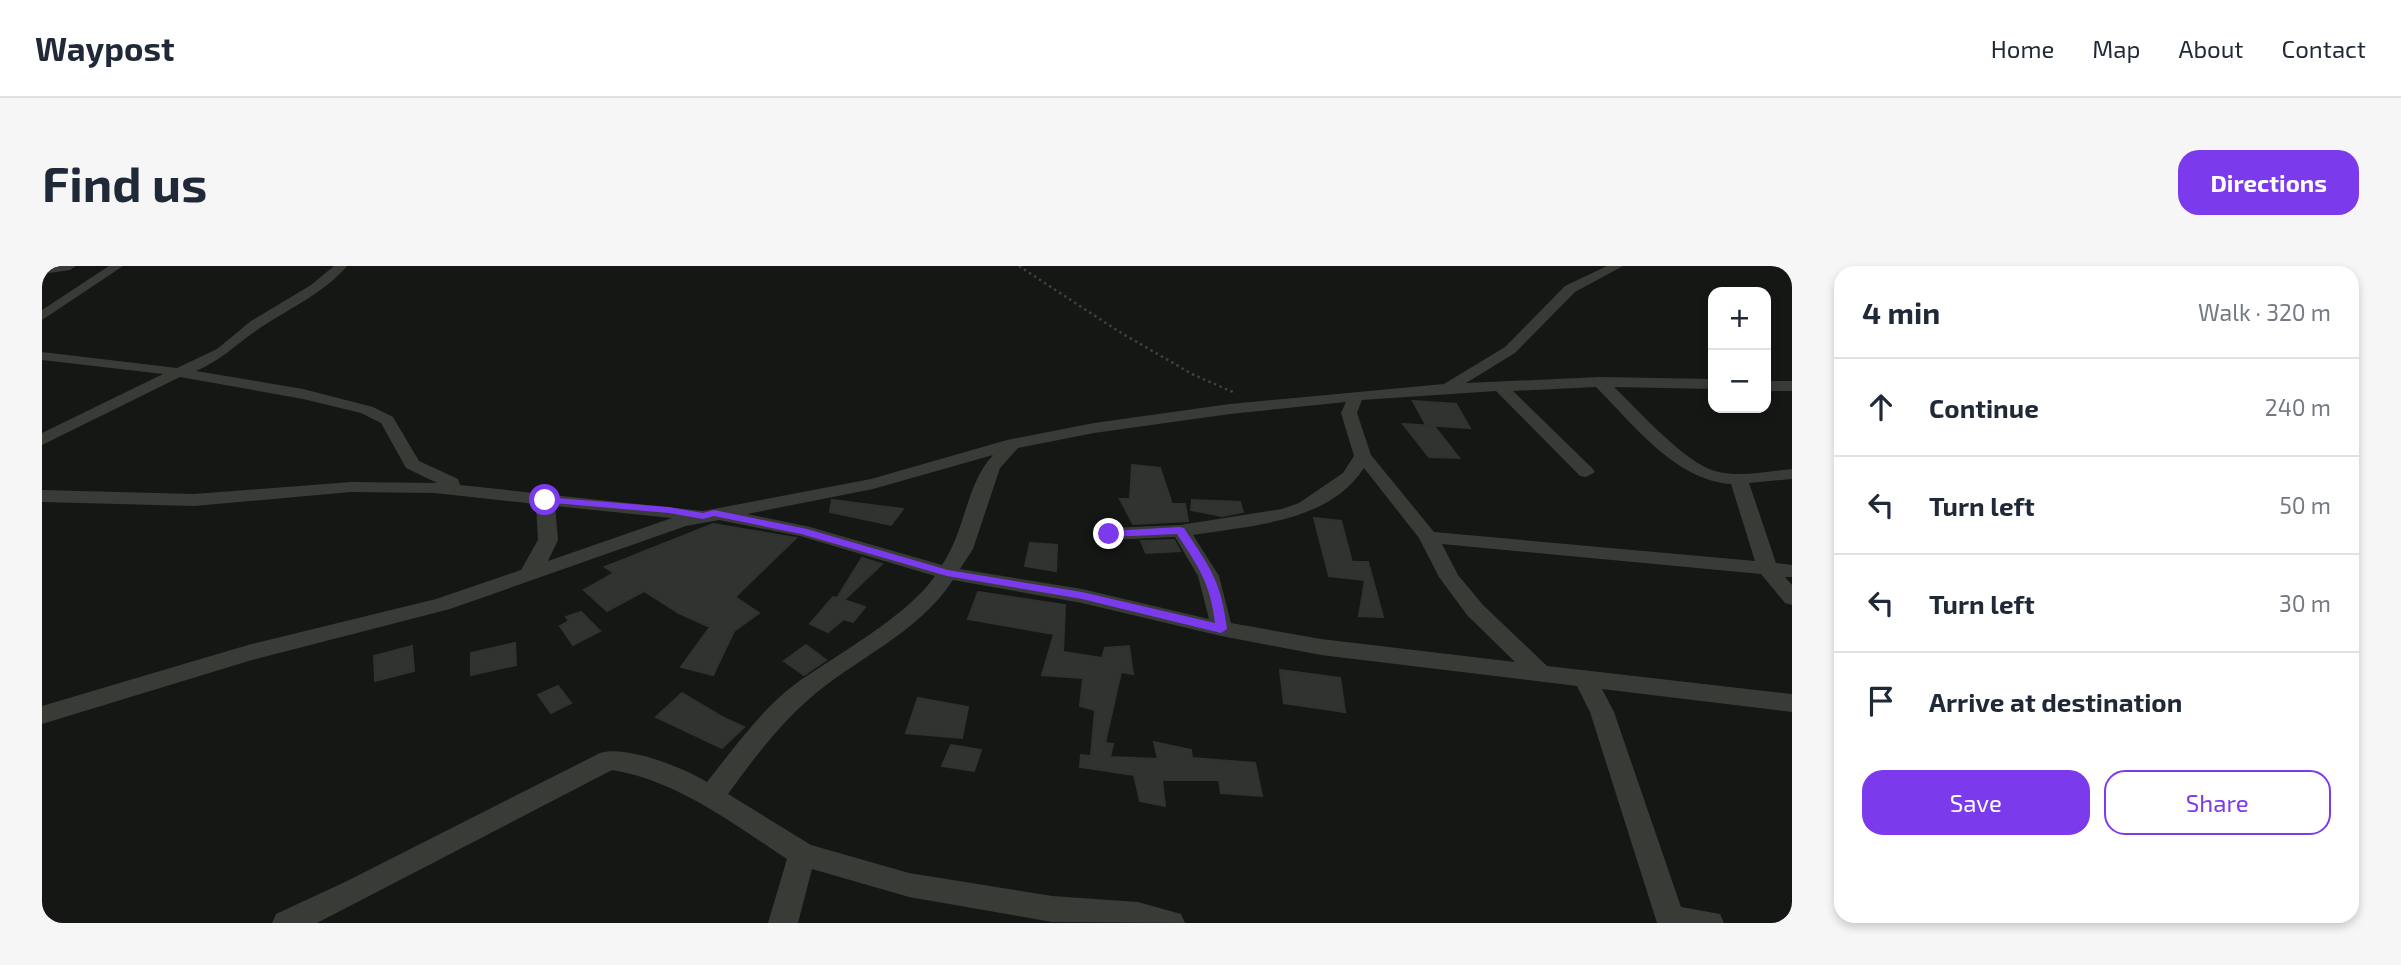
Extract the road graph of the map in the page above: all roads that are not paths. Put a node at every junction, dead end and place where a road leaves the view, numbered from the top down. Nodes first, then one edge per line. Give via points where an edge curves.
1 (70, 266) edge
2 (117, 266) edge
3 (341, 266) edge
4 (1617, 266) edge
5 (42, 270) edge
6 (42, 316) edge
7 (42, 356) edge
8 (177, 373) junction
9 (1600, 382) junction
10 (1708, 384) edge
11 (1771, 386) edge
12 (1792, 386) edge
13 (1450, 387) junction
14 (1500, 387) junction
15 (1353, 405) junction
16 (42, 440) edge
17 (1013, 444) junction
18 (1363, 456) junction
19 (1587, 472) dead end
20 (1792, 474) edge
21 (1349, 477) junction
22 (1738, 478) junction
23 (1389, 485) junction
24 (470, 490) junction
25 (42, 496) edge
26 (545, 500) junction
27 (709, 515) junction
28 (1180, 531) junction
29 (1109, 534) dead end
30 (1427, 537) junction
31 (1768, 570) junction
32 (1792, 571) edge
33 (947, 573) junction
34 (528, 574) junction
35 (1792, 598) edge
36 (1221, 629) junction
37 (1539, 672) junction
38 (1585, 678) junction
39 (1792, 704) edge
40 (42, 715) edge
41 (711, 796) junction
42 (803, 854) junction
43 (1671, 921) edge
44 (287, 923) edge
45 (783, 923) edge
46 (1171, 923) edge
47 (1709, 923) edge

1 - 5 street
2 - 6 street
3 - 8 street via 222,352
4 - 13 street via 1570,289 1510,350
7 - 8 street
8 - 16 street
8 - 24 street via 303,394 378,414 387,420 412,464
9 - 10 street
9 - 14 street
9 - 22 street via 1699,470
11 - 12 street
13 - 14 street
13 - 15 street
14 - 19 street
15 - 17 street via 1314,400 1172,416
15 - 18 street
17 - 27 street via 873,484
17 - 33 street via 992,467 962,549
18 - 21 street
18 - 23 street
20 - 22 street
21 - 23 street
21 - 28 street via 1306,507 1285,514
22 - 31 street
23 - 30 street
24 - 25 street via 351,487 194,500
24 - 26 street
26 - 27 street
26 - 34 street via 550,537
27 - 33 street via 803,531
27 - 34 street
28 - 29 street
28 - 36 street via 1211,578
30 - 31 street
30 - 37 street via 1449,577 1475,610
31 - 32 street
31 - 35 street
33 - 36 street via 1082,596
33 - 41 street via 915,611 800,693
34 - 40 street via 442,604 248,653
36 - 37 street via 1377,656
37 - 38 street
38 - 39 street
38 - 43 street via 1602,712
41 - 42 street
41 - 44 street via 687,782 609,760
42 - 45 street
42 - 46 street via 909,885
43 - 47 street

